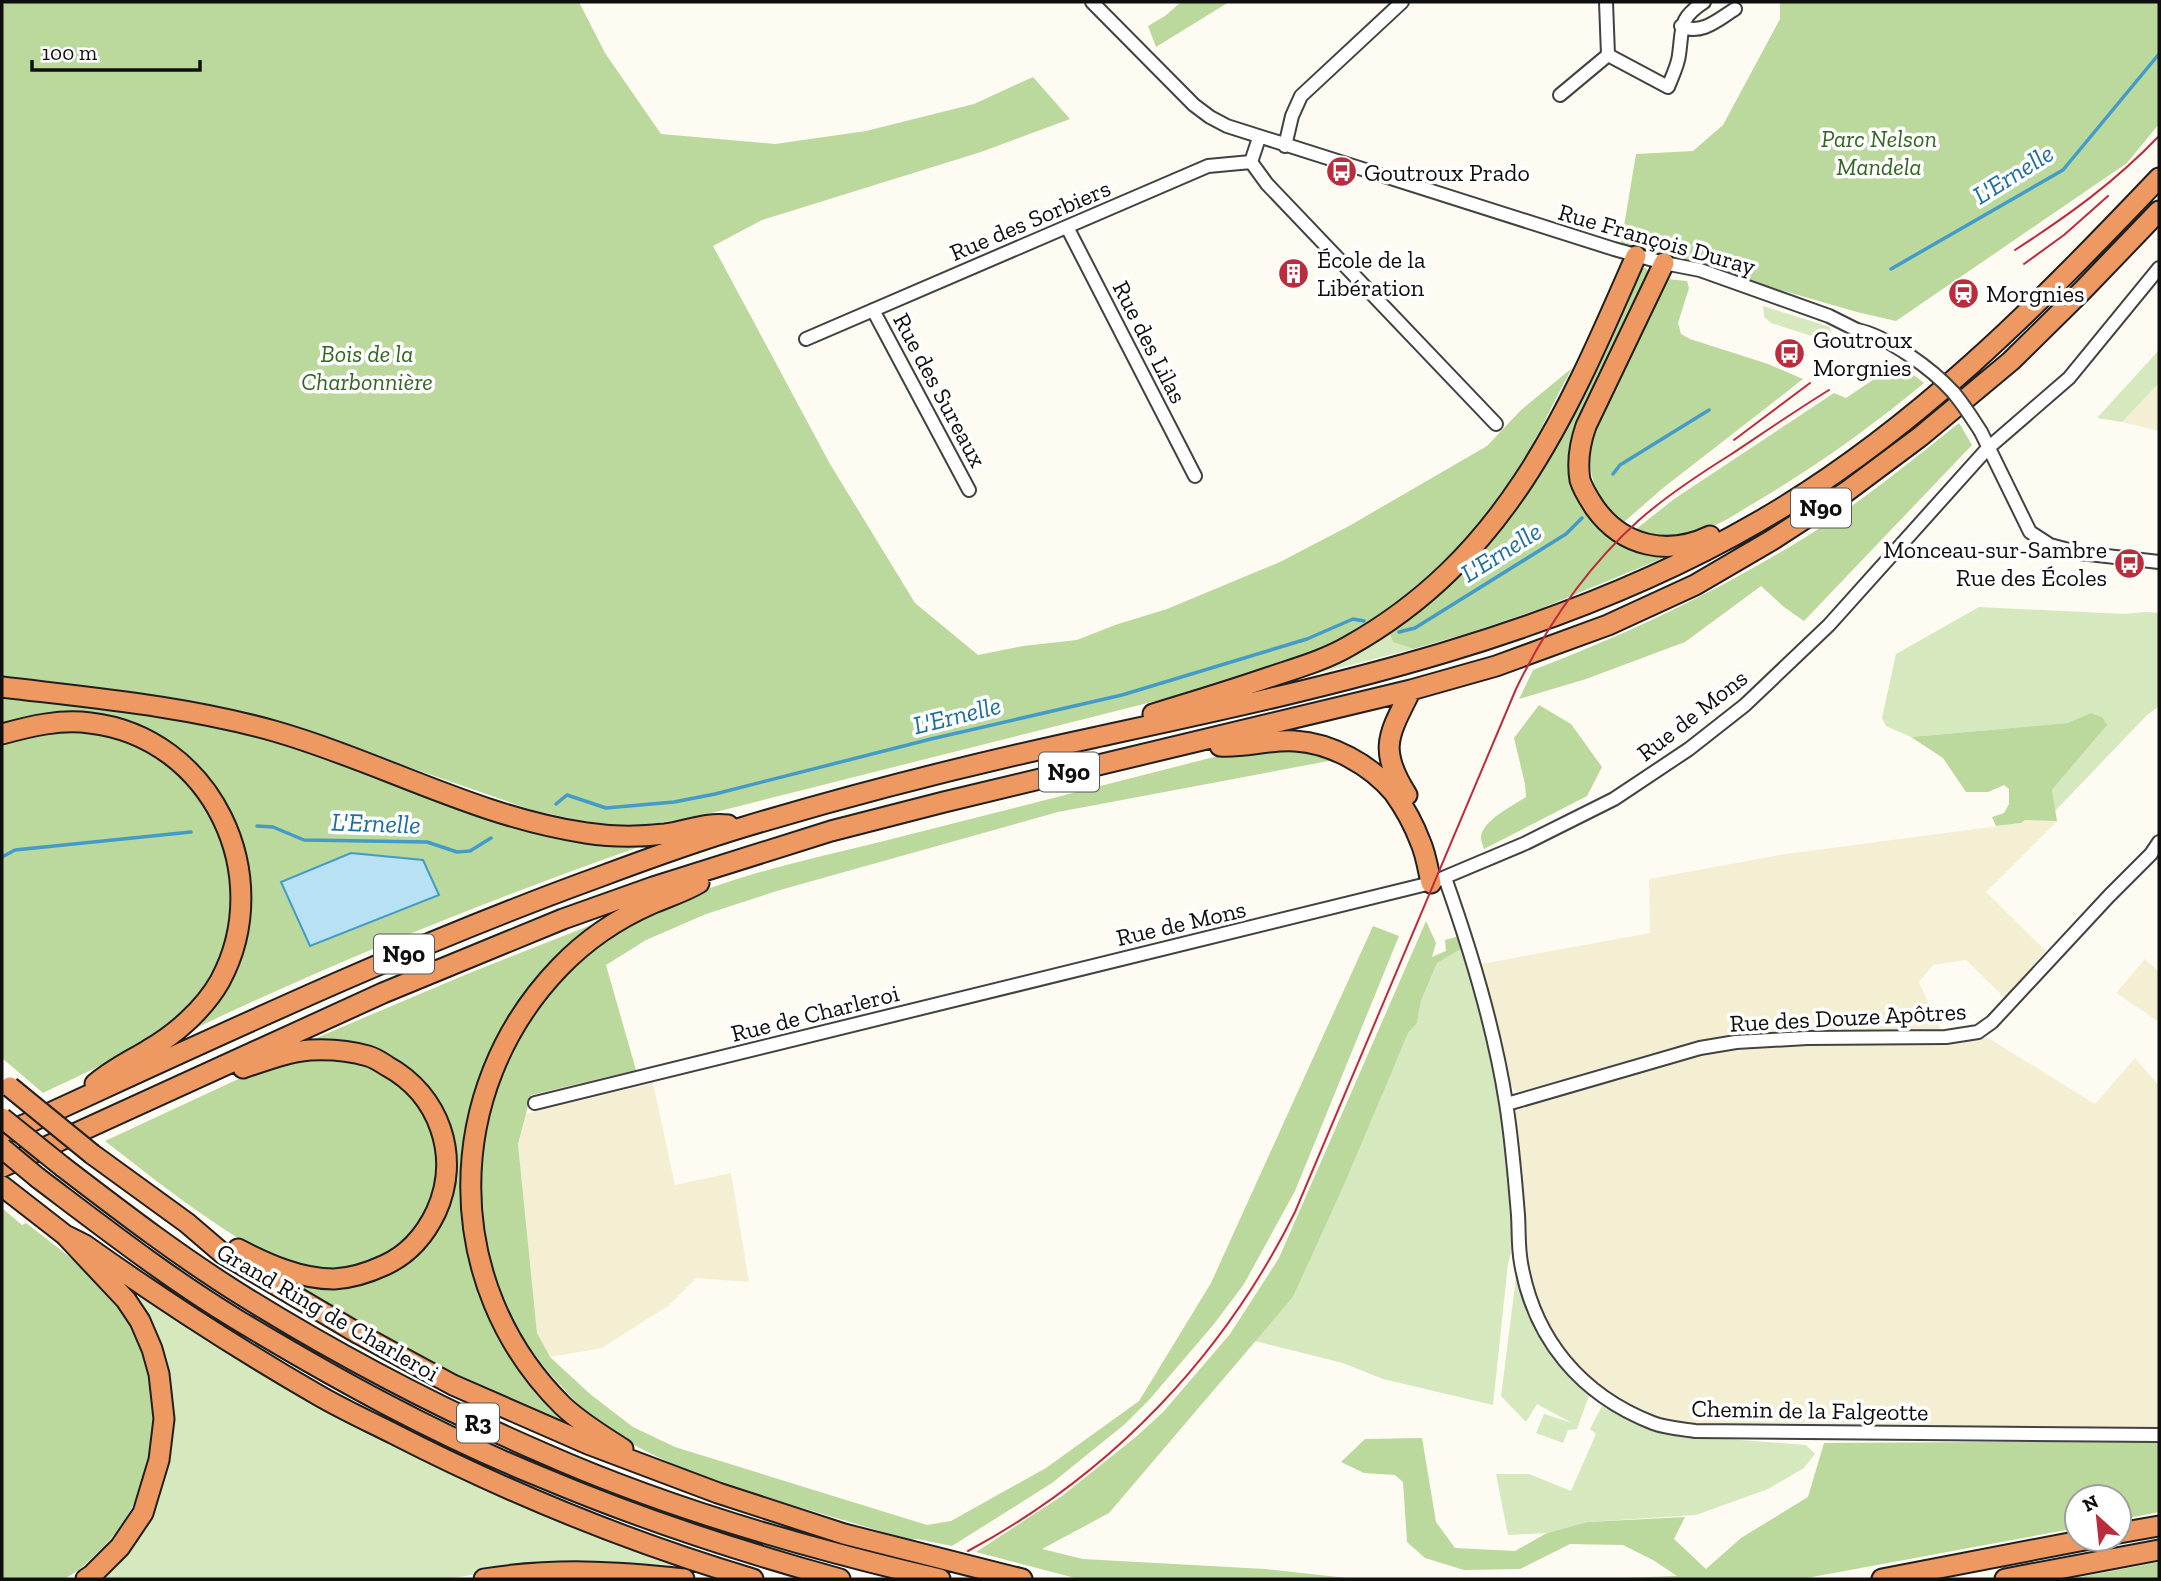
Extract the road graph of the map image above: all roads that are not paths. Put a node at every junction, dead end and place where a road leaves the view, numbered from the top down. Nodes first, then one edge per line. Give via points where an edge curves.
1 (1092, 2) edge
2 (1402, 2) edge
3 (1606, 2) edge
4 (1704, 2) edge
5 (1735, 9) dead end
6 (1681, 26) junction
7 (1608, 55) junction
8 (1560, 94) dead end
9 (1259, 138) junction
10 (1285, 146) junction
11 (1251, 162) junction
12 (2159, 178) edge
13 (2159, 211) edge
14 (1067, 227) junction
15 (1636, 256) junction
16 (1664, 263) junction
17 (2159, 268) edge
18 (873, 310) junction
19 (806, 339) dead end
20 (1496, 424) dead end
21 (1987, 449) junction
22 (1195, 476) dead end
23 (969, 490) dead end
24 (1758, 522) junction
25 (2159, 562) edge
26 (2, 687) edge
27 (1411, 690) junction
28 (2, 734) edge
29 (1091, 738) junction
30 (1194, 742) junction
31 (743, 827) junction
32 (2159, 842) edge
33 (734, 861) junction
34 (1438, 880) junction
35 (1104, 963) joint
36 (192, 1079) junction
37 (6, 1083) edge
38 (74, 1102) junction
39 (535, 1103) dead end
40 (1507, 1104) junction
41 (2, 1118) edge
42 (2, 1135) edge
43 (2, 1148) edge
44 (2, 1167) edge
45 (5, 1189) edge
46 (187, 1223) junction
47 (65, 1235) junction
48 (2159, 1435) edge
49 (650, 1468) junction
50 (2159, 1526) edge
51 (2133, 1531) edge
52 (2063, 1544) edge
53 (2159, 1550) edge
54 (86, 1579) edge
55 (484, 1579) edge
56 (684, 1579) edge
57 (753, 1579) edge
58 (840, 1579) edge
59 (940, 1579) edge
60 (1022, 1579) edge
61 (1882, 1579) edge
62 (2005, 1579) edge

1 - 9 street, Rue François Duray via 1194,105 1227,126
2 - 10 street via 1301,96
3 - 7 street
4 - 6 street
5 - 6 street via 1704,28
6 - 7 street via 1679,57 1668,87
7 - 8 street
9 - 10 street, Rue François Duray
9 - 11 street
10 - 15 street, Rue François Duray
11 - 14 street, Rue des Sorbiers via 1208,166
11 - 20 street
12 - 24 highway, N90 via 2067,274 1956,378 1834,475
13 - 27 highway, N90 via 2011,361 1921,436 1793,526 1695,585 1608,625 1496,666
14 - 18 street, Rue des Sorbiers
14 - 22 street, Rue des Lilas
15 - 16 street, Rue François Duray
15 - 29 highway via 1567,407 1521,486 1459,564 1426,594 1348,647 1309,664 1121,723
16 - 21 street, Rue François Duray, bridge via 1700,270 1869,332 1951,390 1981,432
16 - 24 highway via 1586,426 1579,453 1581,481 1610,525 1642,544 1684,545 1726,528
17 - 21 street, Rue de Mons via 2069,378
18 - 19 street, Rue des Sorbiers
18 - 23 street, Rue des Sureaux
21 - 25 street, Rue François Duray via 2029,533 2050,545 2080,553
21 - 34 street, Rue de Mons via 1829,625 1745,705 1689,750 1614,799
24 - 29 highway, N90 via 1598,600 1488,640 1237,706
26 - 31 highway via 159,706 274,731 486,809 586,833 621,836 719,824
27 - 30 highway, N90
27 - 34 highway via 1388,748 1393,773 1419,814
28 - 38 highway via 61,722 92,723 155,744 180,762 215,803 237,857 241,920 220,981 178,1030 109,1072
29 - 31 highway, N90
30 - 33 highway, N90 via 831,831
30 - 34 highway via 1224,747 1297,740 1350,758 1393,793
31 - 38 highway, N90 via 461,930
32 - 40 street, Rue des Douze Apôtres via 1978,1032 1945,1037 1736,1042 1700,1048
33 - 36 highway, N90 via 482,952
33 - 49 highway via 693,887 620,919 560,967 516,1021 486,1085 471,1158 474,1236 496,1308 516,1345 564,1406
34 - 35 street, Rue de Mons
34 - 40 street, Chemin de la Falgeotte via 1475,965
35 - 39 street, Rue de Charleroi
36 - 44 highway, N90
36 - 46 highway via 227,1074 309,1050 370,1056 420,1090 446,1142 447,1168 442,1200 431,1224 395,1260 369,1273 335,1279 303,1275 265,1263
37 - 46 highway, bridge via 92,1154
38 - 42 highway, N90
40 - 48 street, Chemin de la Falgeotte via 1521,1262 1537,1319 1574,1372 1616,1405 1655,1424 1695,1431
41 - 59 highway, Grand Ring de Charleroi / R3, bridge via 150,1233 247,1298 444,1407 545,1454 650,1495 758,1532
43 - 58 highway, Grand Ring de Charleroi / R3, bridge via 138,1253 234,1318 435,1429 539,1477 646,1518
45 - 47 highway
46 - 49 highway via 222,1254 453,1385
47 - 54 highway via 126,1300 139,1321 159,1374 164,1419 159,1460 143,1513 120,1547
47 - 57 highway via 298,1384 425,1450 523,1496 632,1539
49 - 60 highway via 844,1534
50 - 51 highway
52 - 61 highway
53 - 62 highway
55 - 56 highway via 584,1570

